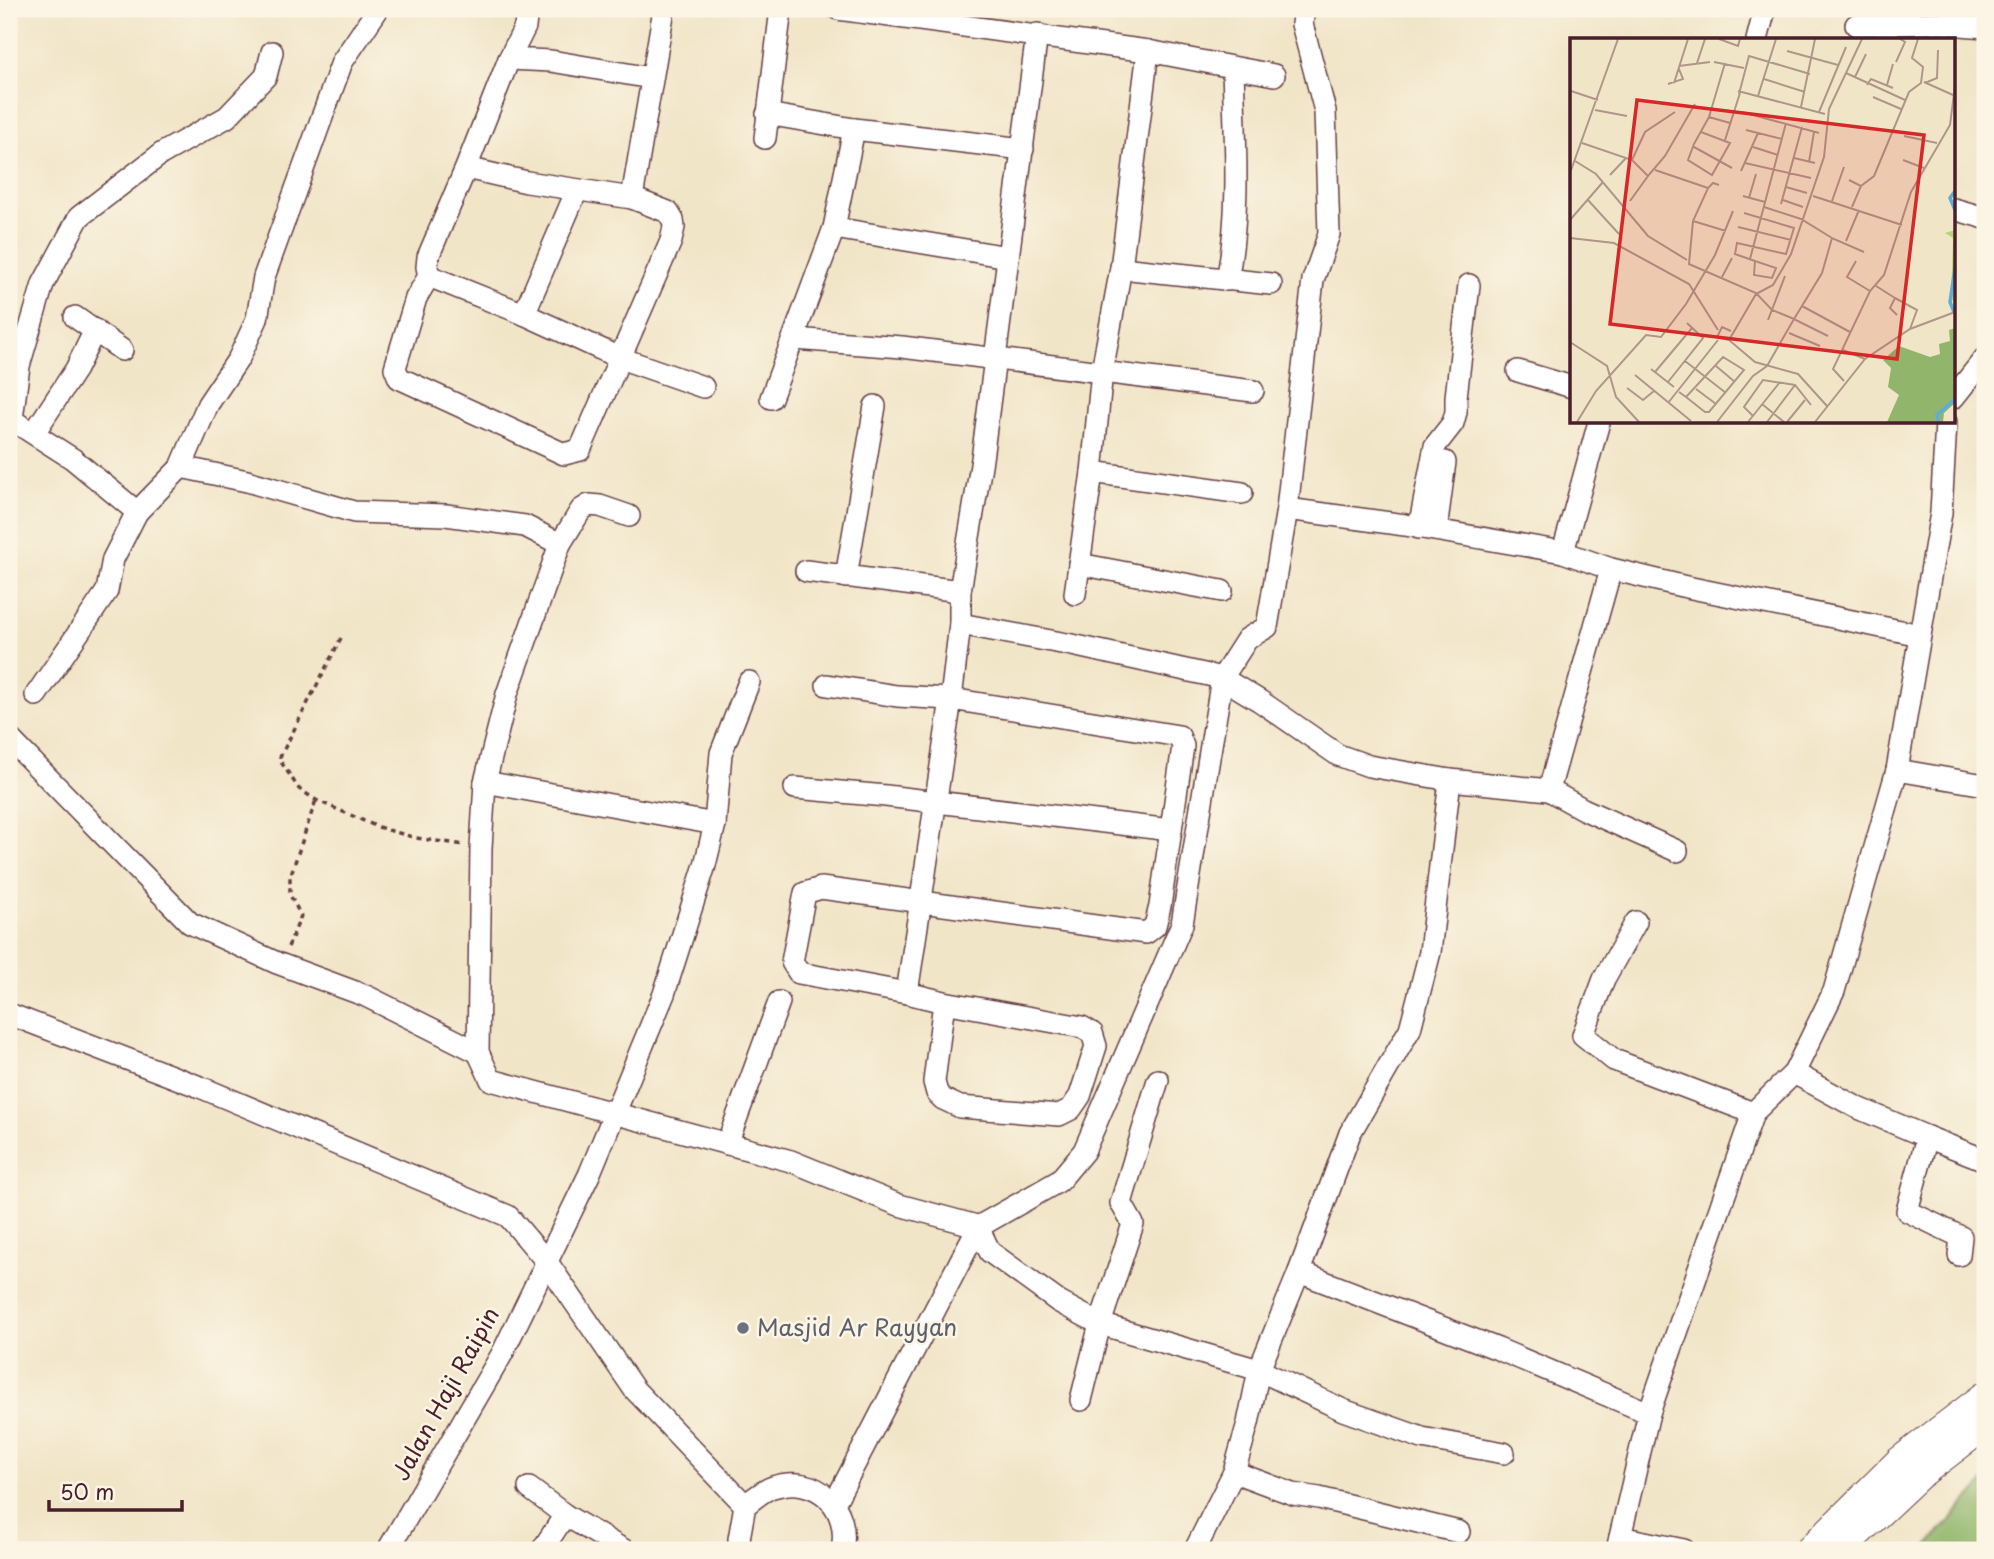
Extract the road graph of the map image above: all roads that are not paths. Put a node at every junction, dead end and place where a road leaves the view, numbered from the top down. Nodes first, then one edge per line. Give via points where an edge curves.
1 (378, 9) edge
2 (527, 9) edge
3 (664, 9) edge
4 (780, 9) edge
5 (838, 9) edge
6 (1304, 9) edge
7 (1765, 9) edge
8 (1856, 25) dead end
9 (1985, 27) edge
10 (1037, 34) junction
11 (1757, 38) edge
12 (1148, 51) junction
13 (272, 52) dead end
14 (509, 59) junction
15 (1233, 69) junction
16 (1273, 75) dead end
17 (651, 78) junction
18 (767, 114) junction
19 (854, 129) junction
20 (765, 138) dead end
21 (1023, 149) junction
22 (466, 168) junction
23 (577, 190) junction
24 (632, 198) junction
25 (1955, 209) edge
26 (1985, 218) edge
27 (834, 228) junction
28 (1009, 257) junction
29 (1121, 268) junction
30 (429, 276) junction
31 (1227, 280) junction
32 (1271, 284) dead end
33 (1469, 285) dead end
34 (524, 314) junction
35 (75, 317) dead end
36 (95, 330) junction
37 (794, 339) junction
38 (122, 350) dead end
39 (620, 358) junction
40 (996, 358) junction
41 (1985, 358) edge
42 (1102, 371) junction
43 (1518, 371) dead end
44 (1570, 386) edge
45 (702, 387) dead end
46 (1253, 391) dead end
47 (1955, 396) edge
48 (771, 398) dead end
49 (875, 405) dead end
50 (10, 418) edge
51 (1599, 424) edge
52 (1946, 424) edge
53 (34, 433) junction
54 (1446, 456) dead end
55 (181, 467) junction
56 (1092, 472) junction
57 (1242, 493) dead end
58 (1287, 509) junction
59 (137, 512) junction
60 (629, 516) dead end
61 (1428, 529) junction
62 (560, 544) junction
63 (1563, 552) junction
64 (1079, 564) junction
65 (1611, 569) junction
66 (806, 571) dead end
67 (846, 577) junction
68 (960, 591) junction
69 (1222, 591) dead end
70 (1075, 594) dead end
71 (960, 624) junction
72 (1920, 635) junction
73 (1222, 678) junction
74 (750, 682) dead end
75 (827, 685) dead end
76 (36, 695) dead end
77 (951, 699) junction
78 (9, 738) edge
79 (1897, 770) junction
80 (1450, 780) junction
81 (485, 782) junction
82 (1985, 785) edge
83 (795, 788) dead end
84 (1549, 790) junction
85 (936, 802) junction
86 (715, 824) junction
87 (1171, 830) junction
88 (1677, 851) dead end
89 (919, 901) junction
90 (1636, 922) dead end
91 (906, 993) junction
92 (779, 1002) dead end
93 (944, 1002) junction
94 (9, 1014) edge
95 (478, 1052) junction
96 (1794, 1073) junction
97 (1158, 1080) dead end
98 (613, 1112) junction
99 (1753, 1113) junction
100 (1927, 1137) junction
101 (727, 1144) junction
102 (1985, 1160) edge
103 (978, 1227) junction
104 (1959, 1255) dead end
105 (547, 1262) junction
106 (1298, 1272) junction
107 (1100, 1324) junction
108 (1259, 1370) junction
109 (1985, 1397) edge
110 (1081, 1399) dead end
111 (1649, 1413) junction
112 (1985, 1424) edge
113 (1504, 1453) dead end
114 (1234, 1472) junction
115 (529, 1488) dead end
116 (834, 1504) junction
117 (746, 1505) junction
118 (565, 1515) junction
119 (1459, 1532) dead end
120 (1618, 1544) edge
121 (388, 1550) edge
122 (542, 1550) edge
123 (624, 1550) edge
124 (742, 1550) edge
125 (842, 1550) edge
126 (1195, 1550) edge
127 (1684, 1550) edge
128 (1811, 1550) edge
129 (1839, 1550) edge

1 - 55 street via 342,62 264,277 257,319 239,358 208,404
2 - 14 street via 525,27
3 - 17 street
4 - 18 street
5 - 10 street
6 - 58 street via 1302,24 1325,111 1329,234 1313,280
7 - 11 street
8 - 9 street
10 - 12 street
10 - 21 street
12 - 15 street
12 - 29 street
13 - 50 street via 266,76 227,117 161,154 79,217 43,284 19,366
14 - 17 street via 551,61
14 - 22 street
15 - 16 street
15 - 31 street via 1236,200
17 - 24 street
18 - 19 street
18 - 20 street
19 - 21 street
19 - 27 street
21 - 28 street
22 - 23 street
22 - 30 street via 428,257
23 - 24 street
23 - 34 street
24 - 39 street via 668,212 674,227
25 - 26 street
27 - 28 street
27 - 37 street
28 - 40 street
29 - 31 street
29 - 42 street
30 - 34 street
30 - 39 street via 415,298 395,368 399,378 564,454 580,450
31 - 32 street
33 - 61 street via 1456,412 1435,446
34 - 39 street
35 - 36 street
36 - 38 street
36 - 53 street via 76,369
37 - 40 street
37 - 48 street
39 - 45 street
40 - 42 street
40 - 68 street
41 - 47 street
42 - 46 street
42 - 56 street
43 - 44 street
49 - 67 street
50 - 53 street
51 - 63 street
52 - 72 street via 1941,513
53 - 59 street
54 - 61 street
55 - 59 street
55 - 62 street via 354,512 446,515 525,526
56 - 57 street
56 - 64 street
58 - 61 street
58 - 73 street via 1267,627 1247,639
59 - 76 street via 113,559 107,591
60 - 62 street via 589,505
61 - 63 street
62 - 81 street via 507,694
63 - 65 street
64 - 69 street
64 - 70 street
65 - 72 street
65 - 84 street
66 - 67 street
67 - 68 street
68 - 71 street
71 - 73 street
71 - 77 street
72 - 79 street
73 - 80 street via 1338,755 1369,766
73 - 103 street via 1182,924 1084,1151 1059,1181
74 - 86 street, Jalan Haji Raipin via 721,753
75 - 77 street
77 - 85 street
77 - 87 street via 1179,736 1182,765
78 - 95 street via 190,923 277,963 366,996
79 - 82 street
79 - 96 street via 1834,991
80 - 84 street
80 - 106 street via 1430,951 1410,1029 1350,1133
81 - 86 street
81 - 95 street
83 - 85 street
84 - 88 street
85 - 87 street
85 - 89 street
86 - 98 street, Jalan Haji Raipin via 664,994
87 - 89 street via 1160,906 1155,926 1146,933
89 - 91 street
89 - 91 street via 821,888 805,893 792,962 799,973
90 - 99 street via 1604,979 1583,1035 1614,1060
91 - 93 street
92 - 101 street
93 - 93 street via 934,1082 943,1099 960,1107 1059,1115 1072,1109 1096,1046 1092,1033 1082,1027
94 - 105 street via 188,1082 508,1216
95 - 98 street via 491,1080
96 - 99 street
96 - 100 street via 1856,1107
97 - 107 street via 1121,1203 1133,1224
98 - 101 street
98 - 105 street, Jalan Haji Raipin
99 - 111 street
100 - 102 street
100 - 104 street via 1908,1211 1961,1237
101 - 103 street via 790,1161 900,1205
103 - 107 street via 990,1252 1059,1302
103 - 116 street
105 - 117 street via 634,1389
105 - 121 street, Jalan Haji Raipin via 502,1353
106 - 108 street
106 - 111 street
107 - 108 street
107 - 110 street
108 - 113 street via 1343,1410 1422,1438
108 - 114 street
109 - 128 main road via 1901,1461
111 - 120 street
112 - 129 main road via 1918,1475
114 - 119 street via 1293,1494
114 - 126 street
115 - 118 street
116 - 117 street via 816,1488 793,1483 770,1487
116 - 125 street via 844,1525
117 - 124 street via 739,1539
118 - 122 street
118 - 123 street
120 - 127 street

